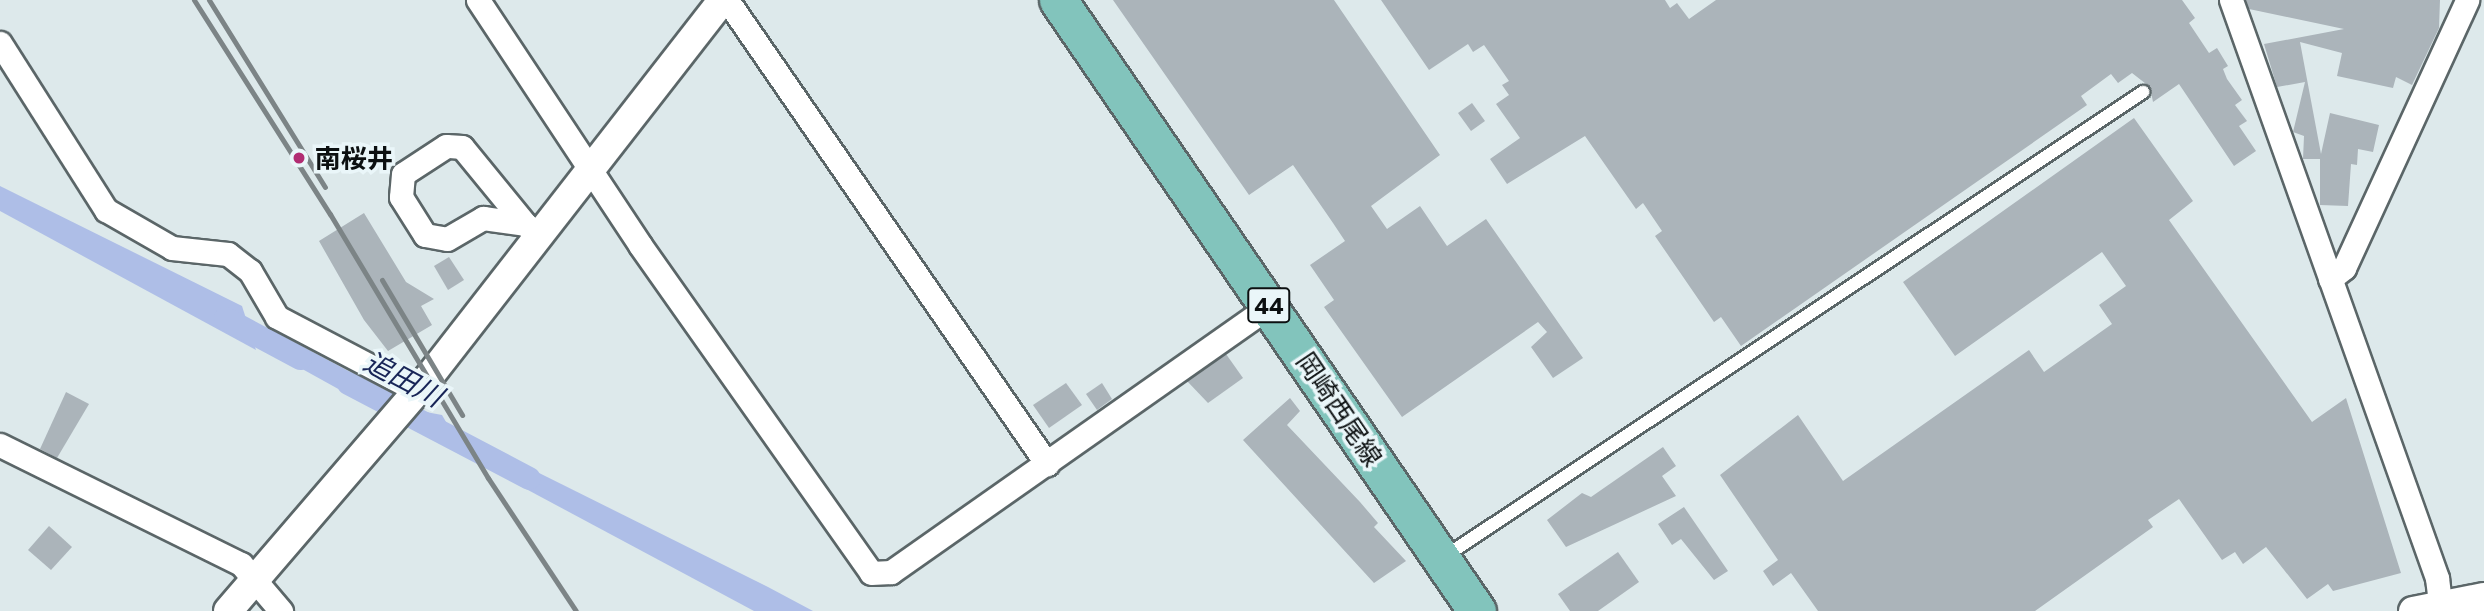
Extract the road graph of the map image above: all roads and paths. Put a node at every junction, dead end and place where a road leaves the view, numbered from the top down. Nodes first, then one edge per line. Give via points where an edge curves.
1 (478, 0) edge
2 (725, 0) edge
3 (1059, 0) edge
4 (2231, 0) edge
5 (2467, 0) edge
6 (0, 43) edge
7 (2143, 92) dead end
8 (589, 169) junction
9 (532, 230) junction
10 (2330, 279) junction
11 (1269, 306) junction
12 (413, 394) junction
13 (0, 445) edge
14 (1047, 464) junction
15 (1441, 559) junction
16 (255, 579) junction
17 (2484, 597) edge
18 (2441, 608) edge
19 (228, 611) edge
20 (281, 611) edge
21 (1477, 611) edge
22 (2413, 611) edge

1 - 8 street
2 - 8 street
2 - 14 street
3 - 11 main road, 岡崎西尾線 / 44
4 - 10 street
5 - 10 street via 2344,268
6 - 12 street via 106,210 172,248 228,254 250,271 277,317
7 - 15 lane
8 - 9 street
8 - 14 street via 872,573 891,572
9 - 9 street via 483,218 447,239 425,235 401,197 403,174 446,146 462,147
9 - 12 street
10 - 18 street via 2437,578
11 - 14 street
11 - 15 main road, 岡崎西尾線 / 44
12 - 16 street
13 - 16 street via 241,564
15 - 21 main road, 岡崎西尾線 / 44
16 - 19 street
16 - 20 street
17 - 18 street
18 - 22 street

